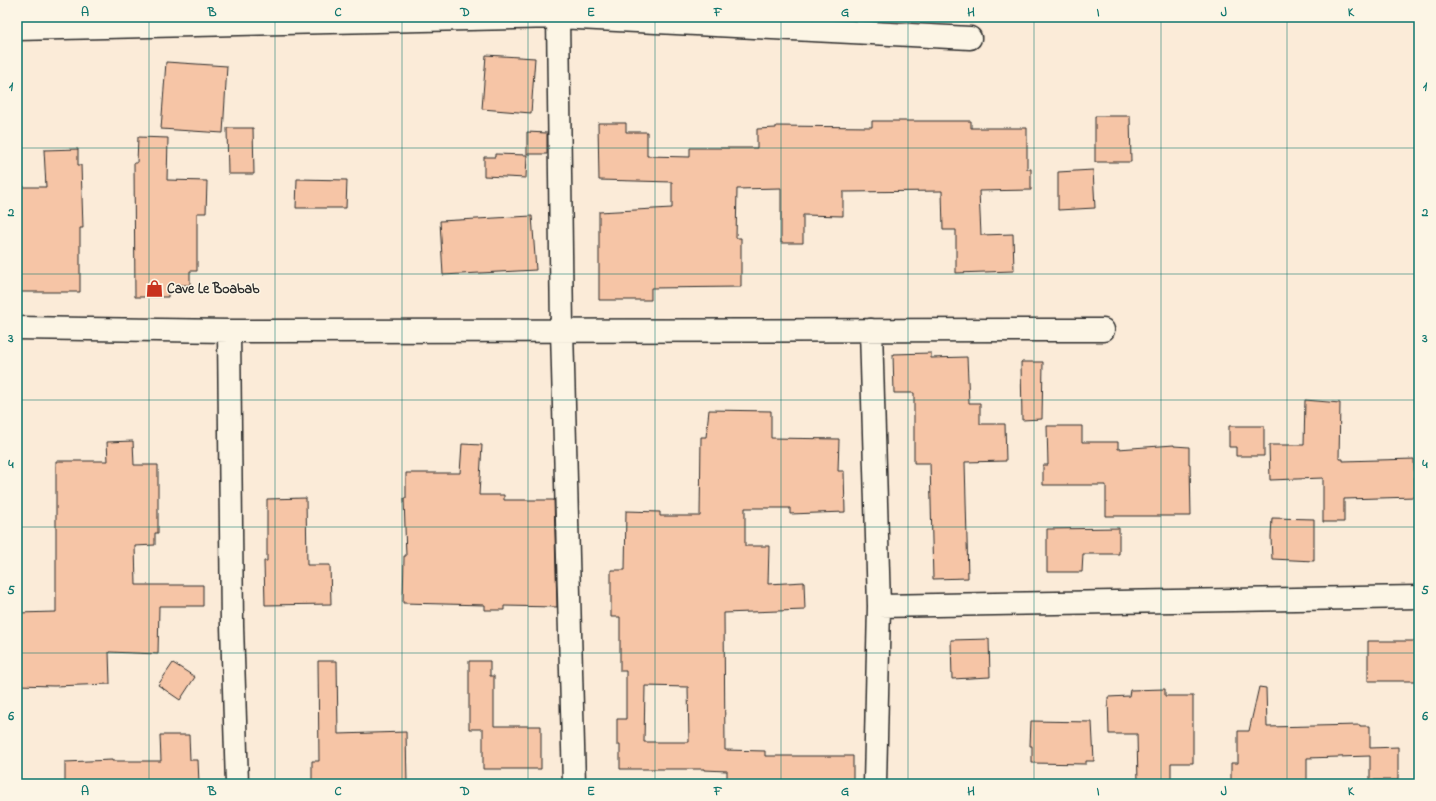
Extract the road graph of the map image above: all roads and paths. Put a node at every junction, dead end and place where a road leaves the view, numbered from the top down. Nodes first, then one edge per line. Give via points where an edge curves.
1 (558, 17) edge
2 (17, 29) edge
3 (970, 38) dead end
4 (17, 328) edge
5 (562, 330) junction
6 (871, 330) junction
7 (1103, 330) dead end
8 (229, 331) junction
9 (1419, 597) edge
10 (879, 606) junction
11 (237, 784) edge
12 (574, 784) edge
13 (875, 784) edge

1 - 2 street
1 - 3 street
1 - 5 street
4 - 8 street
5 - 6 street
5 - 8 street
5 - 12 street
6 - 7 street
6 - 10 street
8 - 11 street via 232,626
9 - 10 street
10 - 13 street

